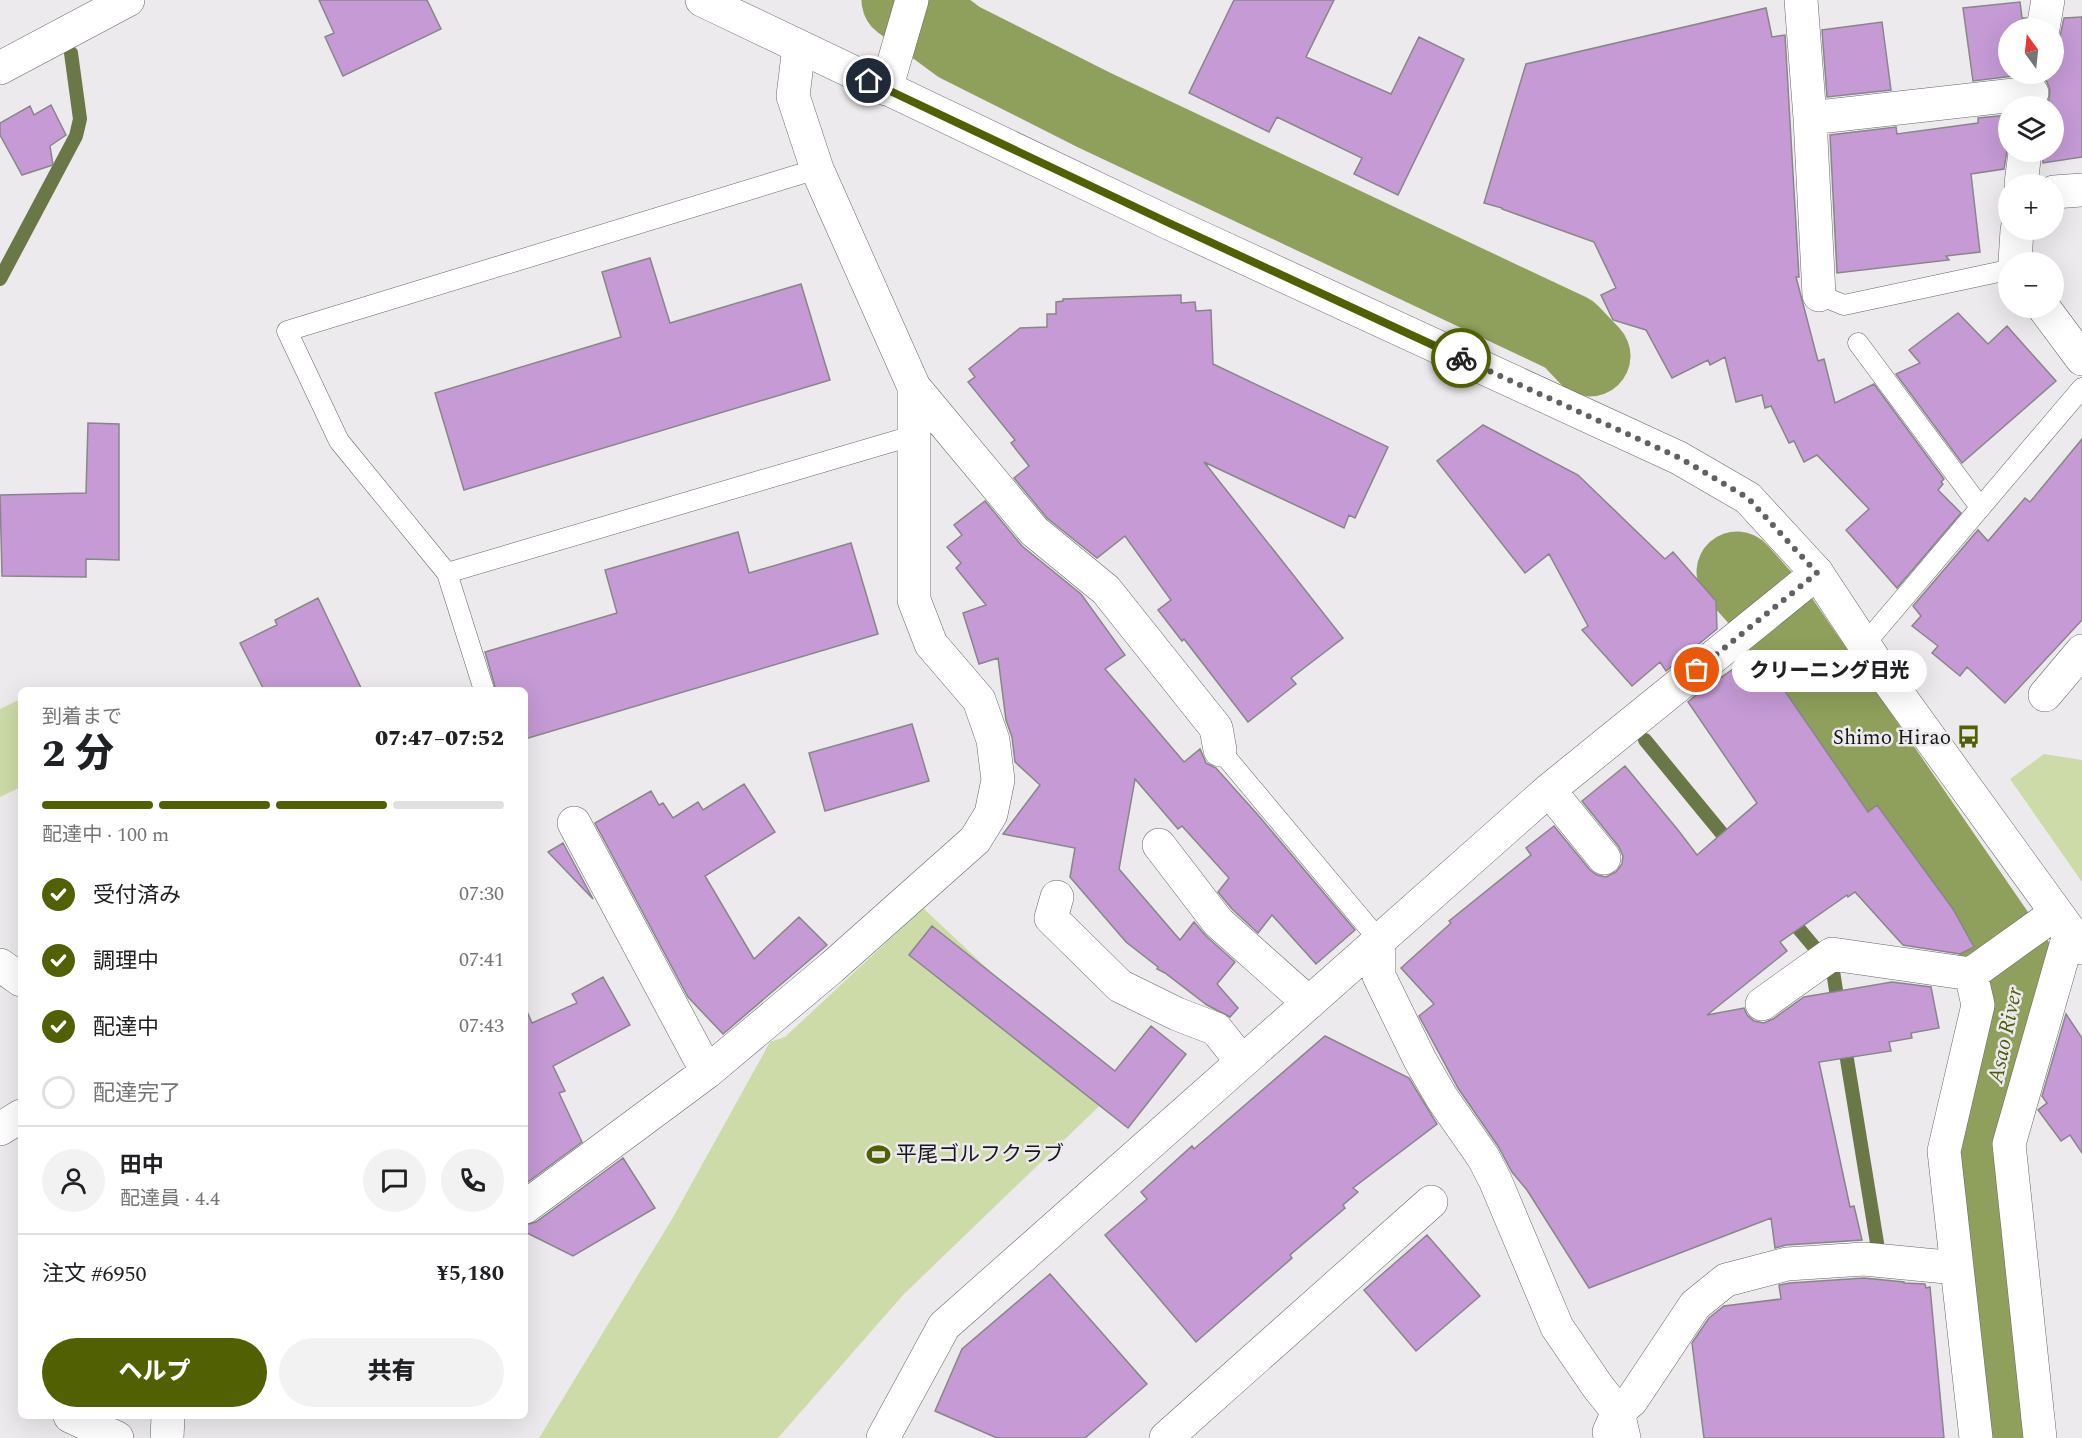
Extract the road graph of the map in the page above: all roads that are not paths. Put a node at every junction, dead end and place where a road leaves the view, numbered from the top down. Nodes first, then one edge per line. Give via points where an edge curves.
1 (128, 0) edge
2 (702, 0) edge
3 (912, 0) edge
4 (1801, 0) edge
5 (2048, 0) edge
6 (2045, 18) edge
7 (799, 47) junction
8 (0, 68) edge
9 (886, 89) junction
10 (2033, 91) edge
11 (1810, 118) junction
12 (817, 169) junction
13 (2082, 190) edge
14 (2064, 191) edge
15 (1998, 272) edge
16 (1819, 296) joint
17 (2051, 318) edge
18 (1857, 343) dead end
19 (2082, 359) edge
20 (914, 387) junction
21 (2082, 388) edge
22 (915, 435) junction
23 (1980, 507) junction
24 (447, 573) junction
25 (1817, 573) junction
26 (1863, 646) junction
27 (2082, 651) edge
28 (483, 687) edge
29 (2045, 695) dead end
30 (1220, 750) joint
31 (1549, 790) junction
32 (574, 823) dead end
33 (1159, 845) dead end
34 (1604, 858) dead end
35 (1057, 897) dead end
36 (2069, 931) edge
37 (1379, 940) junction
38 (0, 965) edge
39 (1980, 968) junction
40 (18, 978) edge
41 (1309, 1003) junction
42 (1762, 1004) dead end
43 (1242, 1062) junction
44 (707, 1072) junction
45 (18, 1118) edge
46 (0, 1129) edge
47 (1431, 1203) dead end
48 (528, 1205) edge
49 (1957, 1269) junction
50 (76, 1419) edge
51 (168, 1419) edge
52 (1616, 1429) edge
53 (117, 1438) edge
54 (167, 1438) edge
55 (883, 1438) edge
56 (1166, 1438) edge
57 (1976, 1438) edge
58 (2040, 1438) edge

1 - 8 street
2 - 7 street
3 - 9 street
4 - 11 street
5 - 6 street
7 - 9 street
7 - 12 street via 793,96
9 - 25 street via 1680,458 1748,498
10 - 11 street
11 - 16 street
12 - 20 street
12 - 24 lane via 287,331 339,441
13 - 14 street
15 - 16 lane via 1844,305
17 - 19 street
18 - 23 lane
20 - 22 street
20 - 30 street via 1034,531 1106,590 1216,728
21 - 23 lane
22 - 24 lane
22 - 44 street via 914,600 931,644 980,699 993,740 998,780 991,814 975,840
23 - 26 lane
24 - 28 lane
25 - 26 street
25 - 31 street
26 - 36 street
27 - 29 street
30 - 37 lane
31 - 34 street
31 - 37 street
32 - 44 street
33 - 41 street via 1218,922
35 - 43 street via 1051,918 1120,986 1216,1029
36 - 39 street via 2021,939
36 - 58 street via 2009,1144
37 - 41 street
37 - 52 street via 1379,976 1420,1060 1491,1172 1557,1328 1598,1387
38 - 40 street
39 - 42 street via 1832,954
39 - 49 street via 1978,1005 1944,1151
41 - 43 street
43 - 55 street via 944,1326
44 - 48 street
45 - 46 street
47 - 56 street
49 - 52 street via 1864,1259 1787,1264 1726,1280 1695,1305
49 - 57 street
50 - 53 street
51 - 54 street

